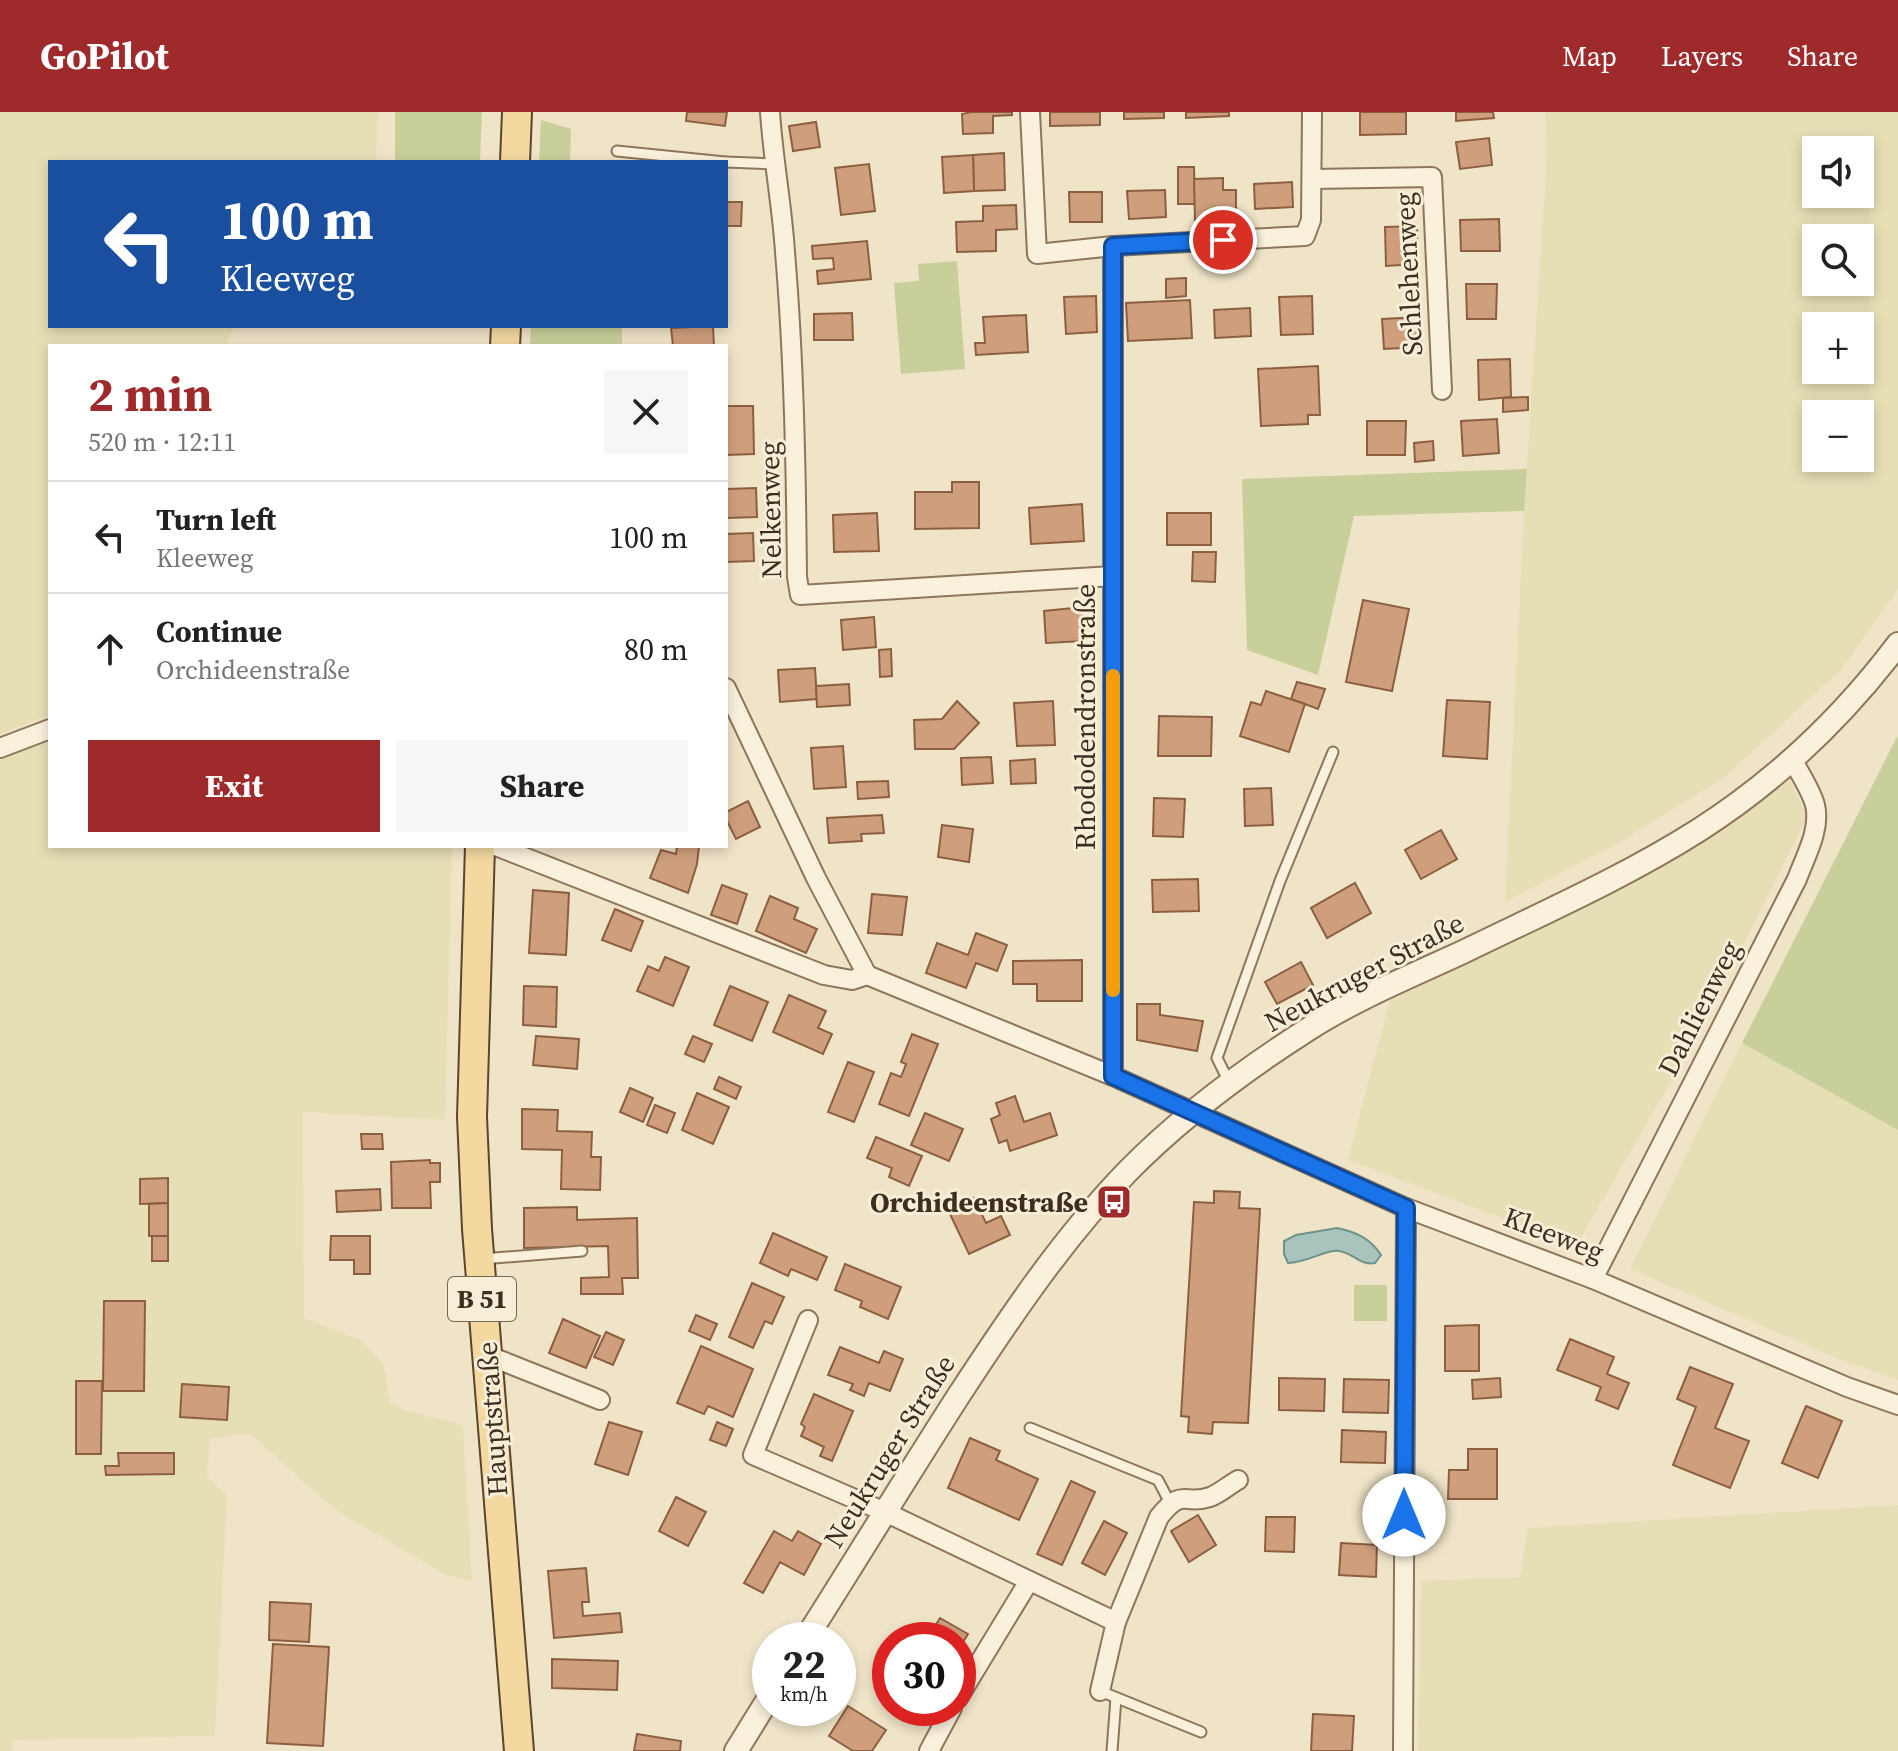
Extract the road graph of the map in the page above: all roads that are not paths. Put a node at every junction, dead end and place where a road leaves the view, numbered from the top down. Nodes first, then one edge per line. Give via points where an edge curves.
1 (517, 112) edge
2 (770, 112) edge
3 (1030, 112) edge
4 (1312, 112) edge
5 (617, 151) dead end
6 (515, 160) edge
7 (706, 160) edge
8 (728, 162) edge
9 (774, 164) junction
10 (1313, 179) junction
11 (1113, 246) junction
12 (1442, 390) dead end
13 (1113, 576) junction
14 (1898, 644) edge
15 (728, 692) edge
16 (48, 730) edge
17 (0, 748) edge
18 (1333, 752) dead end
19 (1792, 759) junction
20 (480, 848) edge
21 (501, 848) edge
22 (867, 975) junction
23 (1113, 1076) junction
24 (1230, 1084) junction
25 (1193, 1111) junction
26 (1406, 1208) junction
27 (582, 1251) dead end
28 (479, 1259) junction
29 (1593, 1279) junction
30 (808, 1320) dead end
31 (487, 1355) junction
32 (600, 1400) dead end
33 (1898, 1405) edge
34 (1030, 1428) dead end
35 (1238, 1480) dead end
36 (1170, 1503) junction
37 (885, 1512) junction
38 (1029, 1581) junction
39 (816, 1622) edge
40 (1116, 1622) junction
41 (976, 1668) edge
42 (1108, 1694) junction
43 (752, 1725) edge
44 (941, 1726) edge
45 (1201, 1732) dead end
46 (519, 1751) edge
47 (736, 1751) edge
48 (929, 1751) edge
49 (1112, 1751) edge
50 (1403, 1751) edge

1 - 6 main road
2 - 9 street, Nelkenweg
3 - 11 street via 1037,254
4 - 10 street
5 - 7 lane
8 - 9 lane
9 - 13 street, Nelkenweg via 796,428 800,595
10 - 11 street via 1305,236
10 - 12 street, Schlehenweg via 1432,177
11 - 13 street, Rhododendronstraße
13 - 23 street, Rhododendronstraße
14 - 19 street, Neukruger Straße via 1869,682
15 - 22 street
16 - 17 street
18 - 24 lane via 1217,1058
19 - 24 street, Neukruger Straße via 1698,831 1601,885 1309,1028
19 - 29 street, Dahlienweg via 1815,804 1816,817 1797,879
20 - 28 main road, Hauptstraße / B 51 via 472,1117
21 - 22 street via 824,975 852,980
22 - 23 street
23 - 25 street
24 - 25 street, Neukruger Straße
25 - 26 street, Kleeweg
25 - 37 street, Neukruger Straße via 1071,1236 1006,1322
26 - 29 street, Kleeweg
26 - 50 street
27 - 28 lane
28 - 31 main road, Hauptstraße / B 51
29 - 33 street, Kleeweg
30 - 37 street via 753,1455
31 - 32 street
31 - 46 main road, Hauptstraße / B 51
34 - 36 lane via 1158,1480
35 - 36 street via 1208,1498 1183,1497
36 - 40 street via 1159,1517
37 - 38 street
37 - 39 street, Neukruger Straße
38 - 40 street
38 - 41 street
40 - 42 street
42 - 45 lane
42 - 49 lane
43 - 47 street
44 - 48 street

